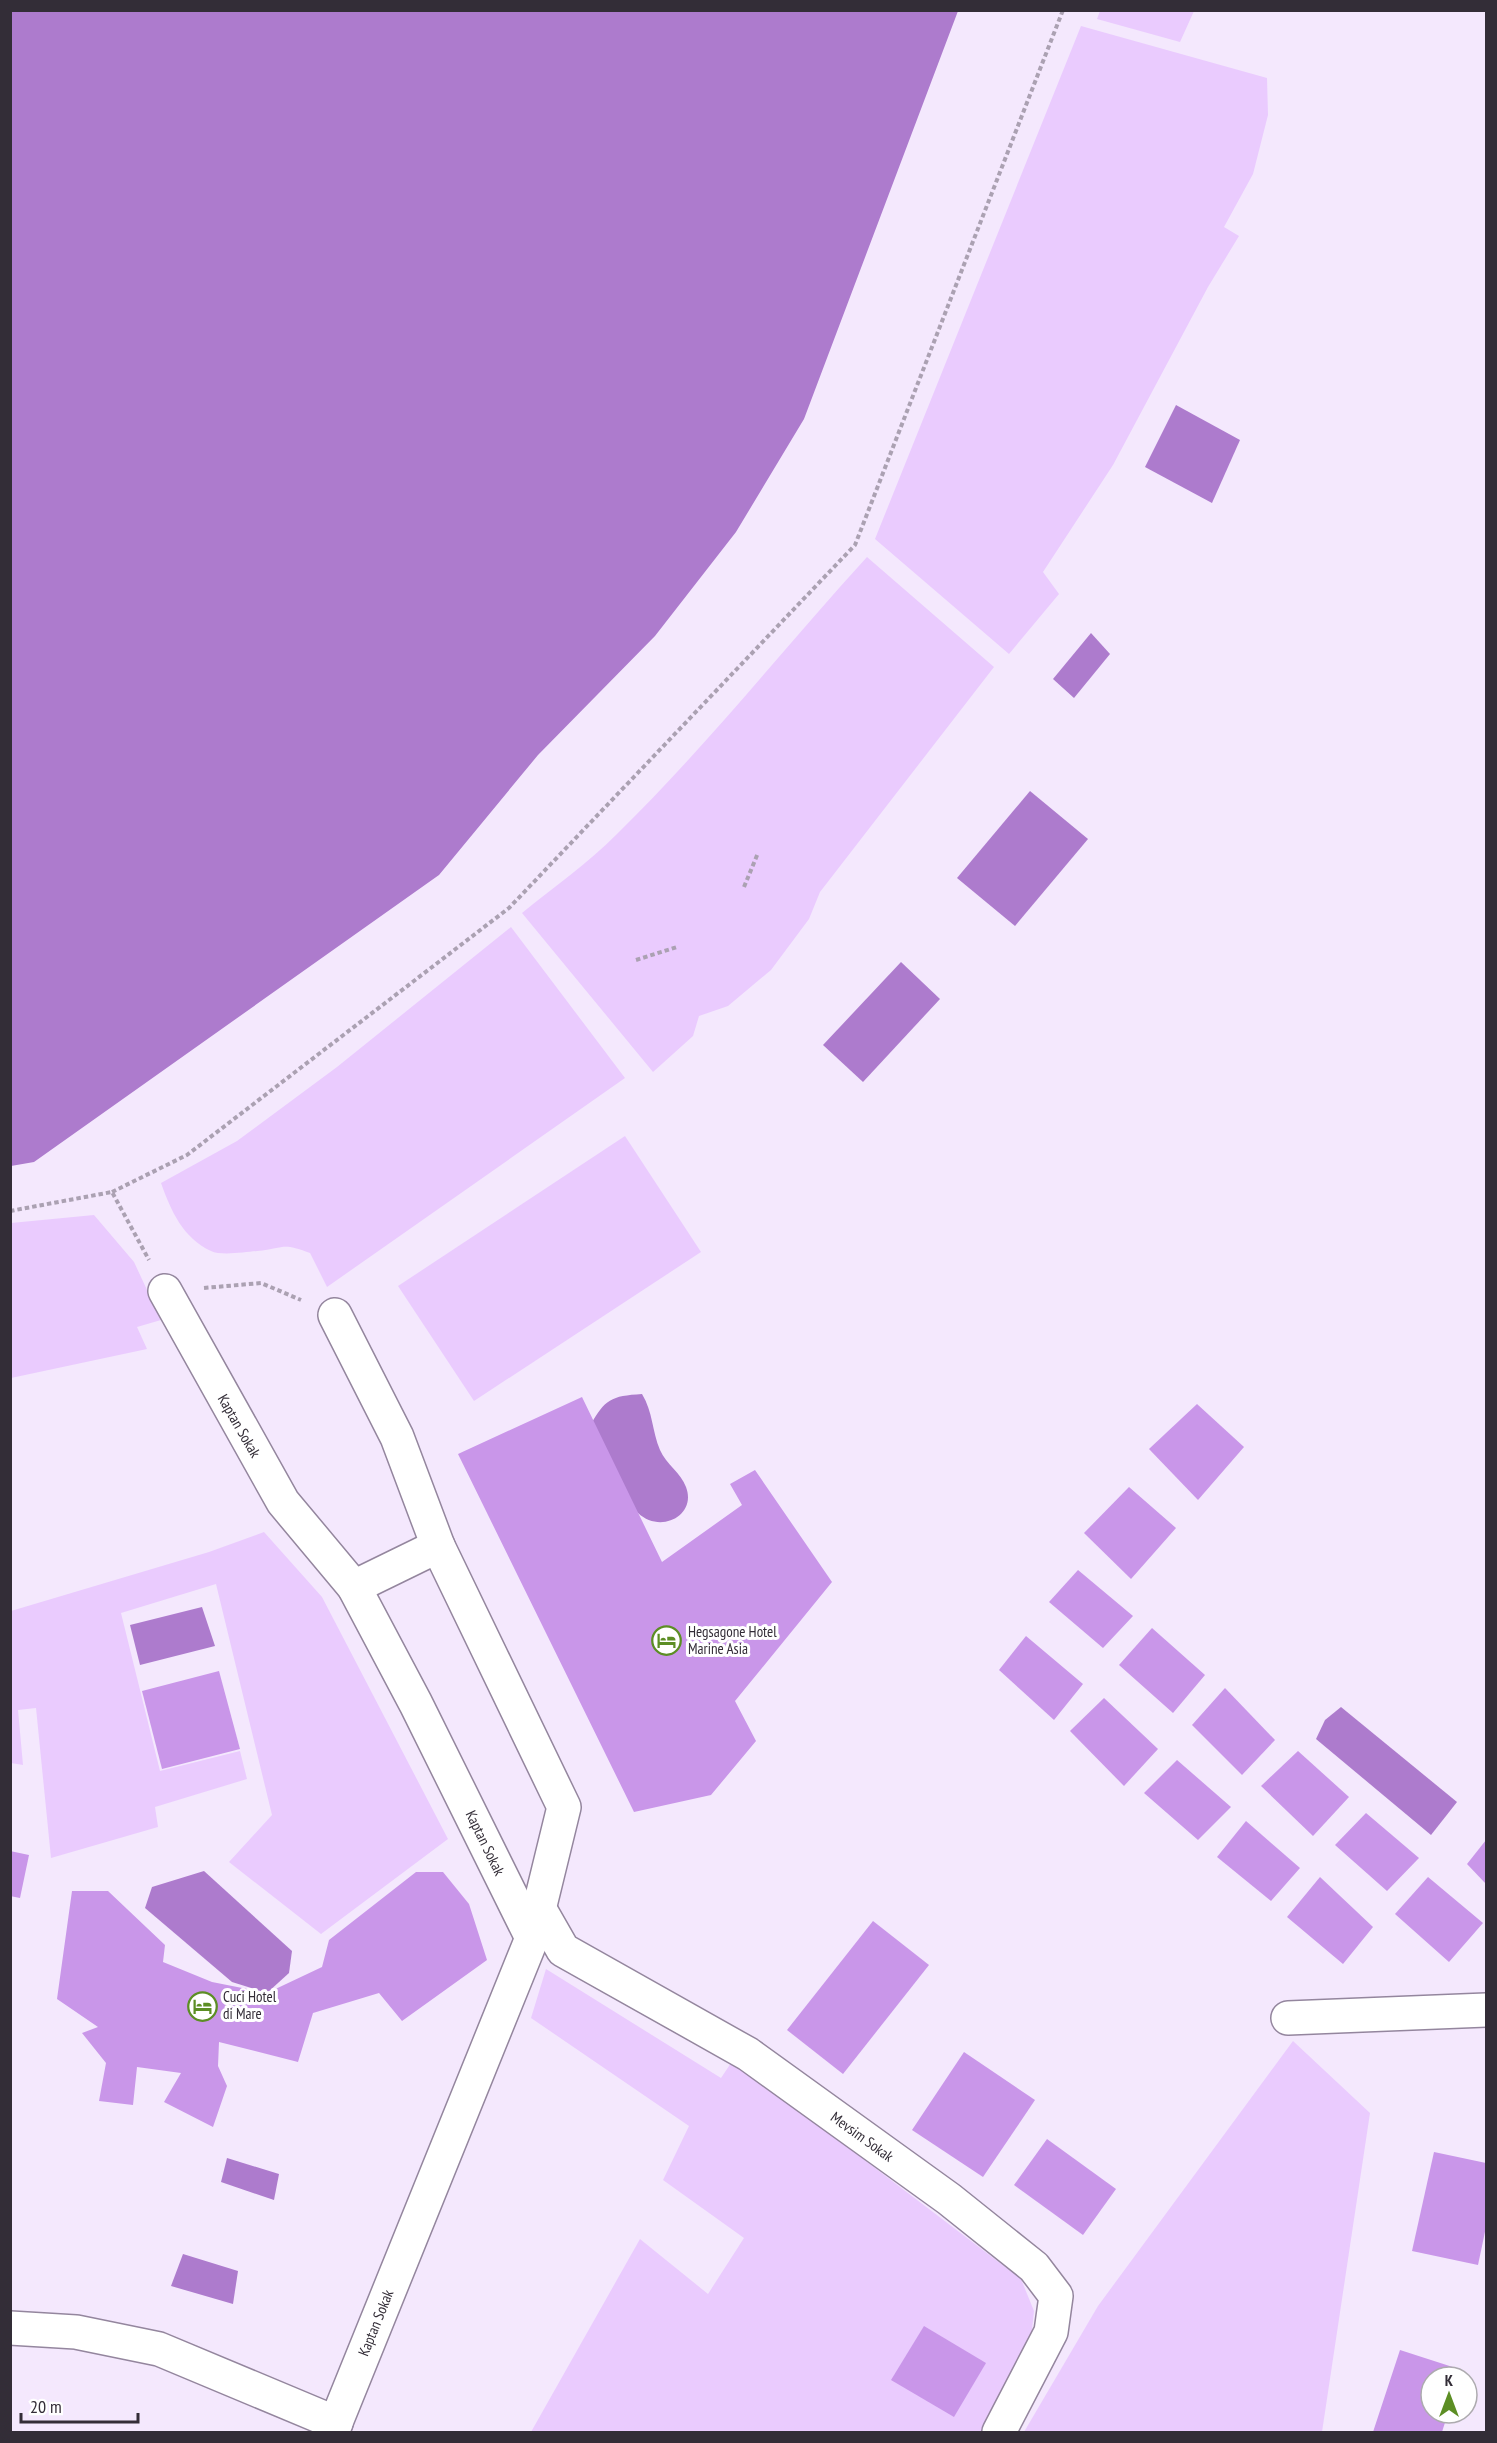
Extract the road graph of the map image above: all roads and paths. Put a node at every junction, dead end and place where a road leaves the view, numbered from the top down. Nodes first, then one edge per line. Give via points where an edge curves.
1 (1063, 10) edge
2 (758, 853) dead end
3 (744, 887) dead end
4 (677, 947) dead end
5 (636, 960) dead end
6 (112, 1192) dead end
7 (165, 1291) dead end
8 (335, 1315) dead end
9 (438, 1546) junction
10 (354, 1587) junction
11 (535, 1923) junction
12 (1486, 2010) edge
13 (1288, 2018) dead end
14 (10, 2328) edge
15 (334, 2428) edge
16 (999, 2433) edge

1 - 6 path via 855,545 509,908 187,1155
2 - 3 path
4 - 5 path
7 - 10 street, Kaptan Sokak via 283,1502
8 - 9 street via 397,1437
9 - 10 street
9 - 11 street via 564,1807
10 - 11 street, Kaptan Sokak
11 - 15 street, Kaptan Sokak
11 - 16 street, Mevsim Sokak via 563,1950 748,2054 949,2199 1034,2267 1056,2296 1051,2332
12 - 13 street
14 - 15 street via 76,2332 159,2349

